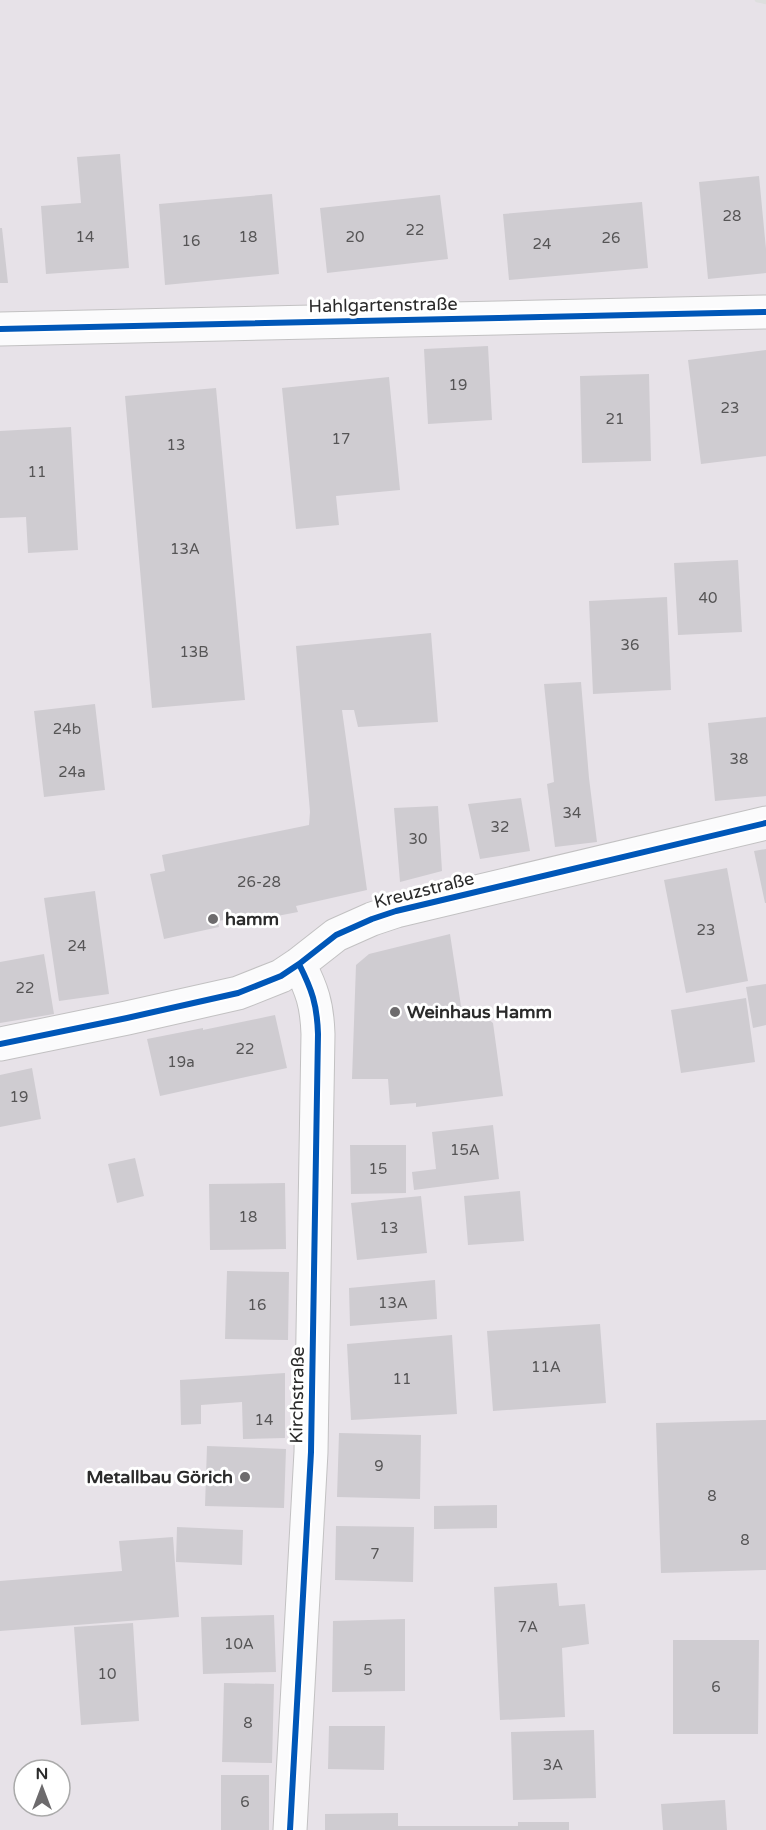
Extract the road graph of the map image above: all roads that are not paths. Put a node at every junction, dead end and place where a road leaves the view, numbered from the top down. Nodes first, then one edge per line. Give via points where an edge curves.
1 (766, 312) edge
2 (0, 329) edge
3 (766, 823) edge
4 (299, 964) junction
5 (0, 1044) edge
6 (290, 1830) edge

1 - 2 street, Hahlgartenstraße
3 - 4 street, Kreuzstraße via 396,911 336,935
4 - 5 street, Kreuzstraße via 281,976 238,993
4 - 6 street, Kirchstraße via 312,989 318,1034 310,1463

